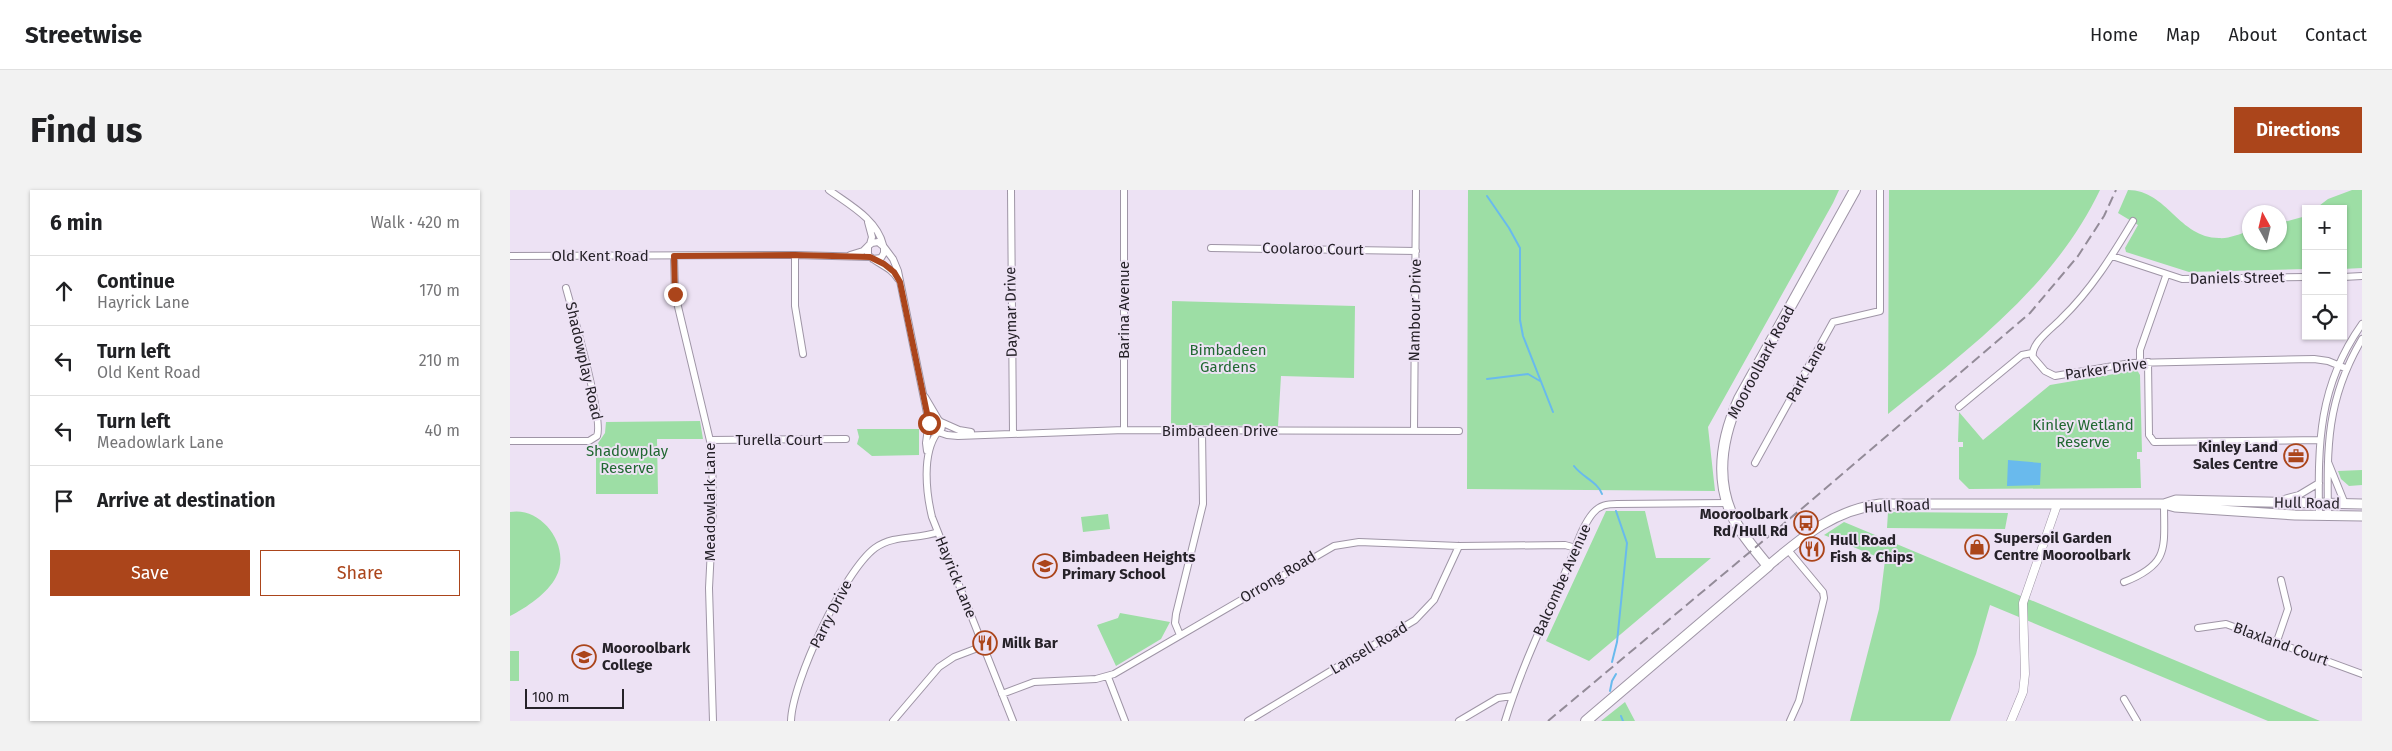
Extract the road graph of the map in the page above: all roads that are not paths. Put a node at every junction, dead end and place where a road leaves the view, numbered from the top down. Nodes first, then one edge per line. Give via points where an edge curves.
1 (828, 190) edge
2 (1011, 190) edge
3 (1124, 190) edge
4 (1416, 190) edge
5 (1855, 190) edge
6 (1880, 190) edge
7 (867, 220) junction
8 (2132, 221) dead end
9 (869, 245) junction
10 (883, 246) junction
11 (1211, 248) dead end
12 (1416, 251) junction
13 (795, 255) junction
14 (510, 256) edge
15 (674, 256) junction
16 (841, 256) junction
17 (2112, 256) junction
18 (872, 258) junction
19 (2166, 276) junction
20 (2347, 276) edge
21 (2362, 276) edge
22 (2302, 277) edge
23 (900, 282) junction
24 (566, 288) dead end
25 (2362, 324) edge
26 (2362, 339) edge
27 (2032, 353) junction
28 (803, 354) dead end
29 (2140, 362) junction
30 (2148, 362) junction
31 (2338, 365) junction
32 (2345, 368) junction
33 (923, 393) junction
34 (1959, 407) dead end
35 (939, 421) junction
36 (928, 425) junction
37 (1124, 430) junction
38 (1414, 430) junction
39 (1202, 431) junction
40 (1459, 431) dead end
41 (937, 432) junction
42 (980, 434) junction
43 (1013, 434) junction
44 (846, 439) dead end
45 (510, 440) edge
46 (711, 440) junction
47 (2319, 440) junction
48 (928, 457) junction
49 (2327, 458) junction
50 (1756, 463) dead end
51 (2319, 483) junction
52 (2235, 501) junction
53 (1728, 503) junction
54 (2164, 504) junction
55 (2323, 504) junction
56 (2345, 504) junction
57 (2362, 504) edge
58 (2058, 505) junction
59 (2323, 516) junction
60 (2362, 516) edge
61 (938, 532) junction
62 (1459, 546) junction
63 (1576, 548) junction
64 (1788, 550) junction
65 (1768, 566) junction
66 (2281, 580) dead end
67 (2124, 582) dead end
68 (2198, 628) dead end
69 (1180, 636) junction
70 (2278, 641) junction
71 (983, 646) junction
72 (2362, 674) edge
73 (1108, 676) junction
74 (1002, 694) junction
75 (1512, 696) junction
76 (2124, 699) dead end
77 (712, 721) edge
78 (791, 721) edge
79 (893, 721) edge
80 (1013, 721) edge
81 (1125, 721) edge
82 (1248, 721) edge
83 (1460, 721) edge
84 (1505, 721) edge
85 (1586, 721) edge
86 (1790, 721) edge
87 (2011, 721) edge
88 (2136, 721) edge

1 - 7 street, Hayrick Lane
2 - 43 street, Daymar Drive
3 - 37 street, Barina Avenue
4 - 12 street, Nambour Drive
5 - 53 main road, Mooroolbark Road via 1731,415 1722,463
6 - 50 street, Park Lane via 1880,311 1833,322
7 - 9 street via 872,237
7 - 10 street, Hayrick Lane via 876,227
8 - 17 street
9 - 10 street via 875,242
9 - 16 street, Old Kent Road via 855,254
9 - 18 street via 867,252
10 - 18 street via 881,258
10 - 23 street, Hayrick Lane via 893,259
11 - 12 street, Coolaroo Court
12 - 38 street, Nambour Drive
13 - 15 street, Old Kent Road
13 - 16 street, Old Kent Road
13 - 28 street via 795,306
14 - 15 street, Old Kent Road
15 - 46 street, Meadowlark Lane via 675,294
16 - 18 street, Old Kent Road
17 - 19 street, Daniels Street
17 - 27 street
18 - 23 street via 894,272
19 - 22 street, Daniels Street via 2189,280
19 - 29 street via 2140,350
20 - 21 street
23 - 33 street, Hayrick Lane
24 - 45 street, Shadowplay Road via 594,398 599,427 597,436 588,441
25 - 31 street
26 - 32 street
27 - 29 street, Parker Drive via 2045,371 2055,376
27 - 34 street via 2022,355
29 - 30 street, Parker Drive
30 - 31 street, Parker Drive via 2314,359
30 - 47 street via 2149,436 2154,442
31 - 32 street, Parker Drive
31 - 47 street via 2324,406
32 - 49 street via 2334,401
33 - 35 street, Hayrick Lane
33 - 36 street, Hayrick Lane
35 - 36 street via 933,419
35 - 41 street via 941,429
35 - 42 street, Bimbadeen Drive via 959,430
36 - 41 street via 931,432
36 - 48 street, Hayrick Lane
37 - 39 street, Bimbadeen Drive
37 - 43 street, Bimbadeen Drive
38 - 39 street, Bimbadeen Drive
38 - 40 street, Bimbadeen Drive
39 - 69 street via 1202,504 1176,614
41 - 42 street, Bimbadeen Drive via 947,436
41 - 48 street, Hayrick Lane via 931,441
42 - 43 street, Bimbadeen Drive
44 - 46 street, Turella Court
46 - 77 street, Meadowlark Lane via 713,509 708,588
47 - 51 street
48 - 61 street, Hayrick Lane via 930,505
49 - 55 street
49 - 56 street
51 - 52 street via 2307,492 2289,498
51 - 55 street
52 - 54 main road, Hull Road via 2176,500
52 - 55 main road, Hull Road
53 - 63 street, Balcombe Avenue via 1602,505 1592,514
53 - 65 main road, Mooroolbark Road via 1739,528
54 - 58 main road, Hull Road
54 - 59 main road, Hull Road
54 - 67 street via 2165,544 2161,555 2152,568
55 - 56 main road, Hull Road
55 - 59 street
56 - 57 main road, Hull Road
58 - 64 main road, Hull Road via 1899,503 1861,507 1835,516
58 - 87 street via 2023,603 2025,674 2023,692
59 - 60 main road, Hull Road
61 - 71 street, Hayrick Lane
61 - 78 street, Parry Drive via 886,542 875,548 854,570 801,675
62 - 63 street, Orrong Road via 1565,545
62 - 69 street, Orrong Road via 1359,542 1334,546
62 - 82 street, Lansell Road via 1434,600 1415,620
63 - 75 street, Balcombe Avenue
64 - 65 main road, Hull Road
64 - 86 street via 1823,592 1824,598 1799,701
65 - 85 main road, Hull Road
66 - 70 street via 2288,609
68 - 70 street, Blaxland Court via 2226,624
69 - 73 street, Orrong Road
70 - 72 street, Blaxland Court
71 - 74 street, Hayrick Lane
71 - 79 street via 938,667
73 - 74 street, Orrong Road via 1096,680 1034,682
73 - 81 street
74 - 80 street, Hayrick Lane
75 - 83 street via 1498,698
75 - 84 street, Balcombe Avenue
76 - 88 street

